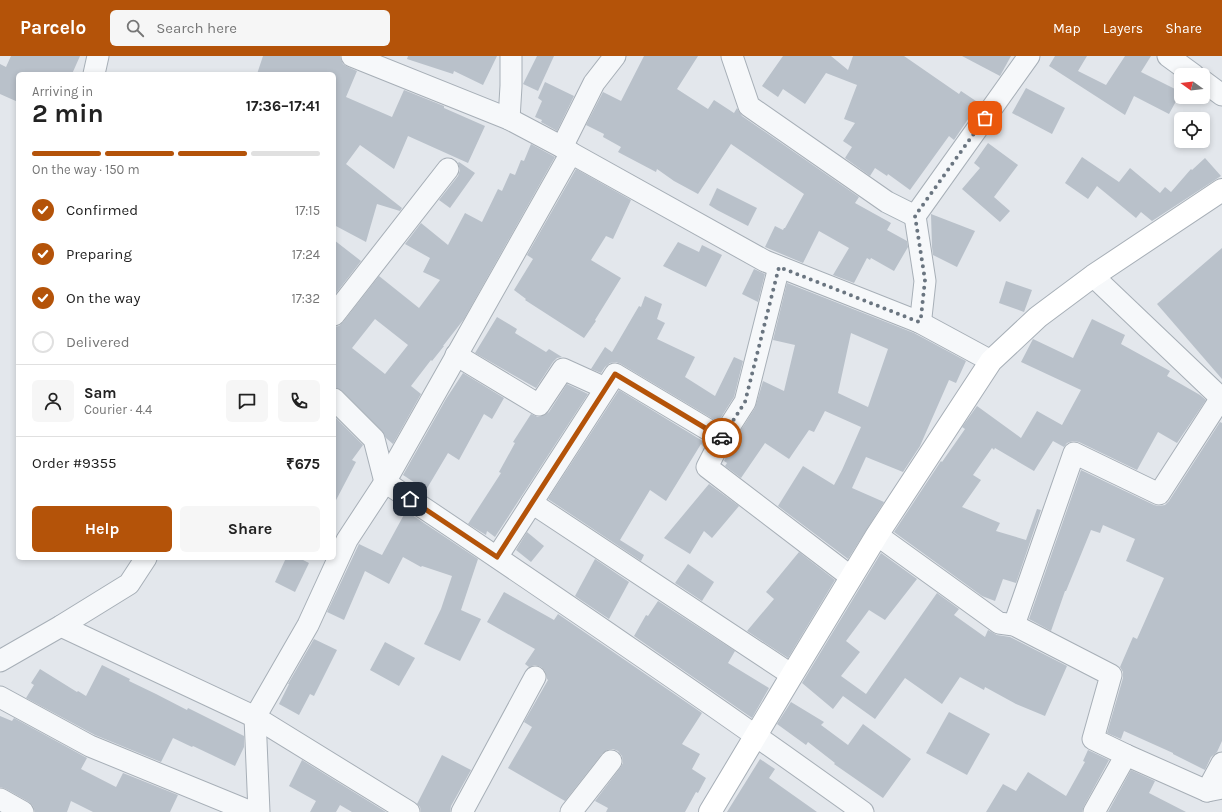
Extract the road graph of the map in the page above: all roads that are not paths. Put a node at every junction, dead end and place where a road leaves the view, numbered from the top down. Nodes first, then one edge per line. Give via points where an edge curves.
1 (98, 56) edge
2 (352, 56) edge
3 (511, 56) edge
4 (615, 56) edge
5 (732, 56) edge
6 (1029, 56) edge
7 (1168, 56) edge
8 (1184, 68) edge
9 (94, 72) edge
10 (1210, 86) edge
11 (1222, 95) edge
12 (509, 119) junction
13 (566, 150) junction
14 (448, 169) dead end
15 (1222, 190) edge
16 (915, 216) junction
17 (779, 267) junction
18 (1093, 276) junction
19 (336, 312) edge
20 (919, 322) junction
21 (456, 356) junction
22 (991, 361) junction
23 (605, 388) junction
24 (1221, 398) edge
25 (336, 401) edge
26 (722, 438) junction
27 (385, 482) junction
28 (532, 504) junction
29 (877, 535) junction
30 (341, 537) edge
31 (336, 550) edge
32 (497, 557) junction
33 (145, 560) edge
34 (332, 560) edge
35 (851, 577) junction
36 (1014, 625) junction
37 (61, 626) junction
38 (0, 660) edge
39 (792, 675) junction
40 (535, 677) dead end
41 (0, 697) edge
42 (255, 717) junction
43 (756, 735) junction
44 (1126, 754) junction
45 (611, 761) dead end
46 (1222, 763) edge
47 (1214, 790) edge
48 (0, 799) edge
49 (23, 812) edge
50 (251, 812) edge
51 (259, 812) edge
52 (409, 812) edge
53 (462, 812) edge
54 (556, 812) edge
55 (570, 812) edge
56 (710, 812) edge
57 (862, 812) edge
58 (1094, 812) edge

1 - 9 street
2 - 12 street
3 - 12 street
4 - 13 street via 594,83
5 - 16 street via 749,106 886,202
6 - 16 street
7 - 8 street
10 - 11 street
12 - 13 street
13 - 17 street
13 - 21 street
14 - 19 street
15 - 18 main road
16 - 20 street via 925,280
17 - 20 street
17 - 26 street via 745,402
18 - 22 main road via 1038,317
18 - 24 street
20 - 22 street
21 - 23 street via 539,405 563,369
21 - 27 street
22 - 29 main road
23 - 26 street via 615,374
23 - 28 street
24 - 36 street via 1159,494 1074,453
25 - 27 street via 374,439
26 - 35 street via 706,467
27 - 30 street
27 - 32 street
28 - 32 street
28 - 39 street
29 - 35 main road
29 - 36 street via 999,623
30 - 31 street
32 - 43 street
33 - 37 street via 129,584
34 - 42 street via 308,625
35 - 39 main road
36 - 44 street via 1111,675 1093,739
37 - 38 street
37 - 42 street
39 - 43 main road
40 - 53 street
41 - 50 street via 90,746
42 - 51 street
42 - 52 street
43 - 56 main road
43 - 57 street
44 - 47 street
44 - 58 street
45 - 55 street
46 - 47 street
48 - 49 street
54 - 55 street

